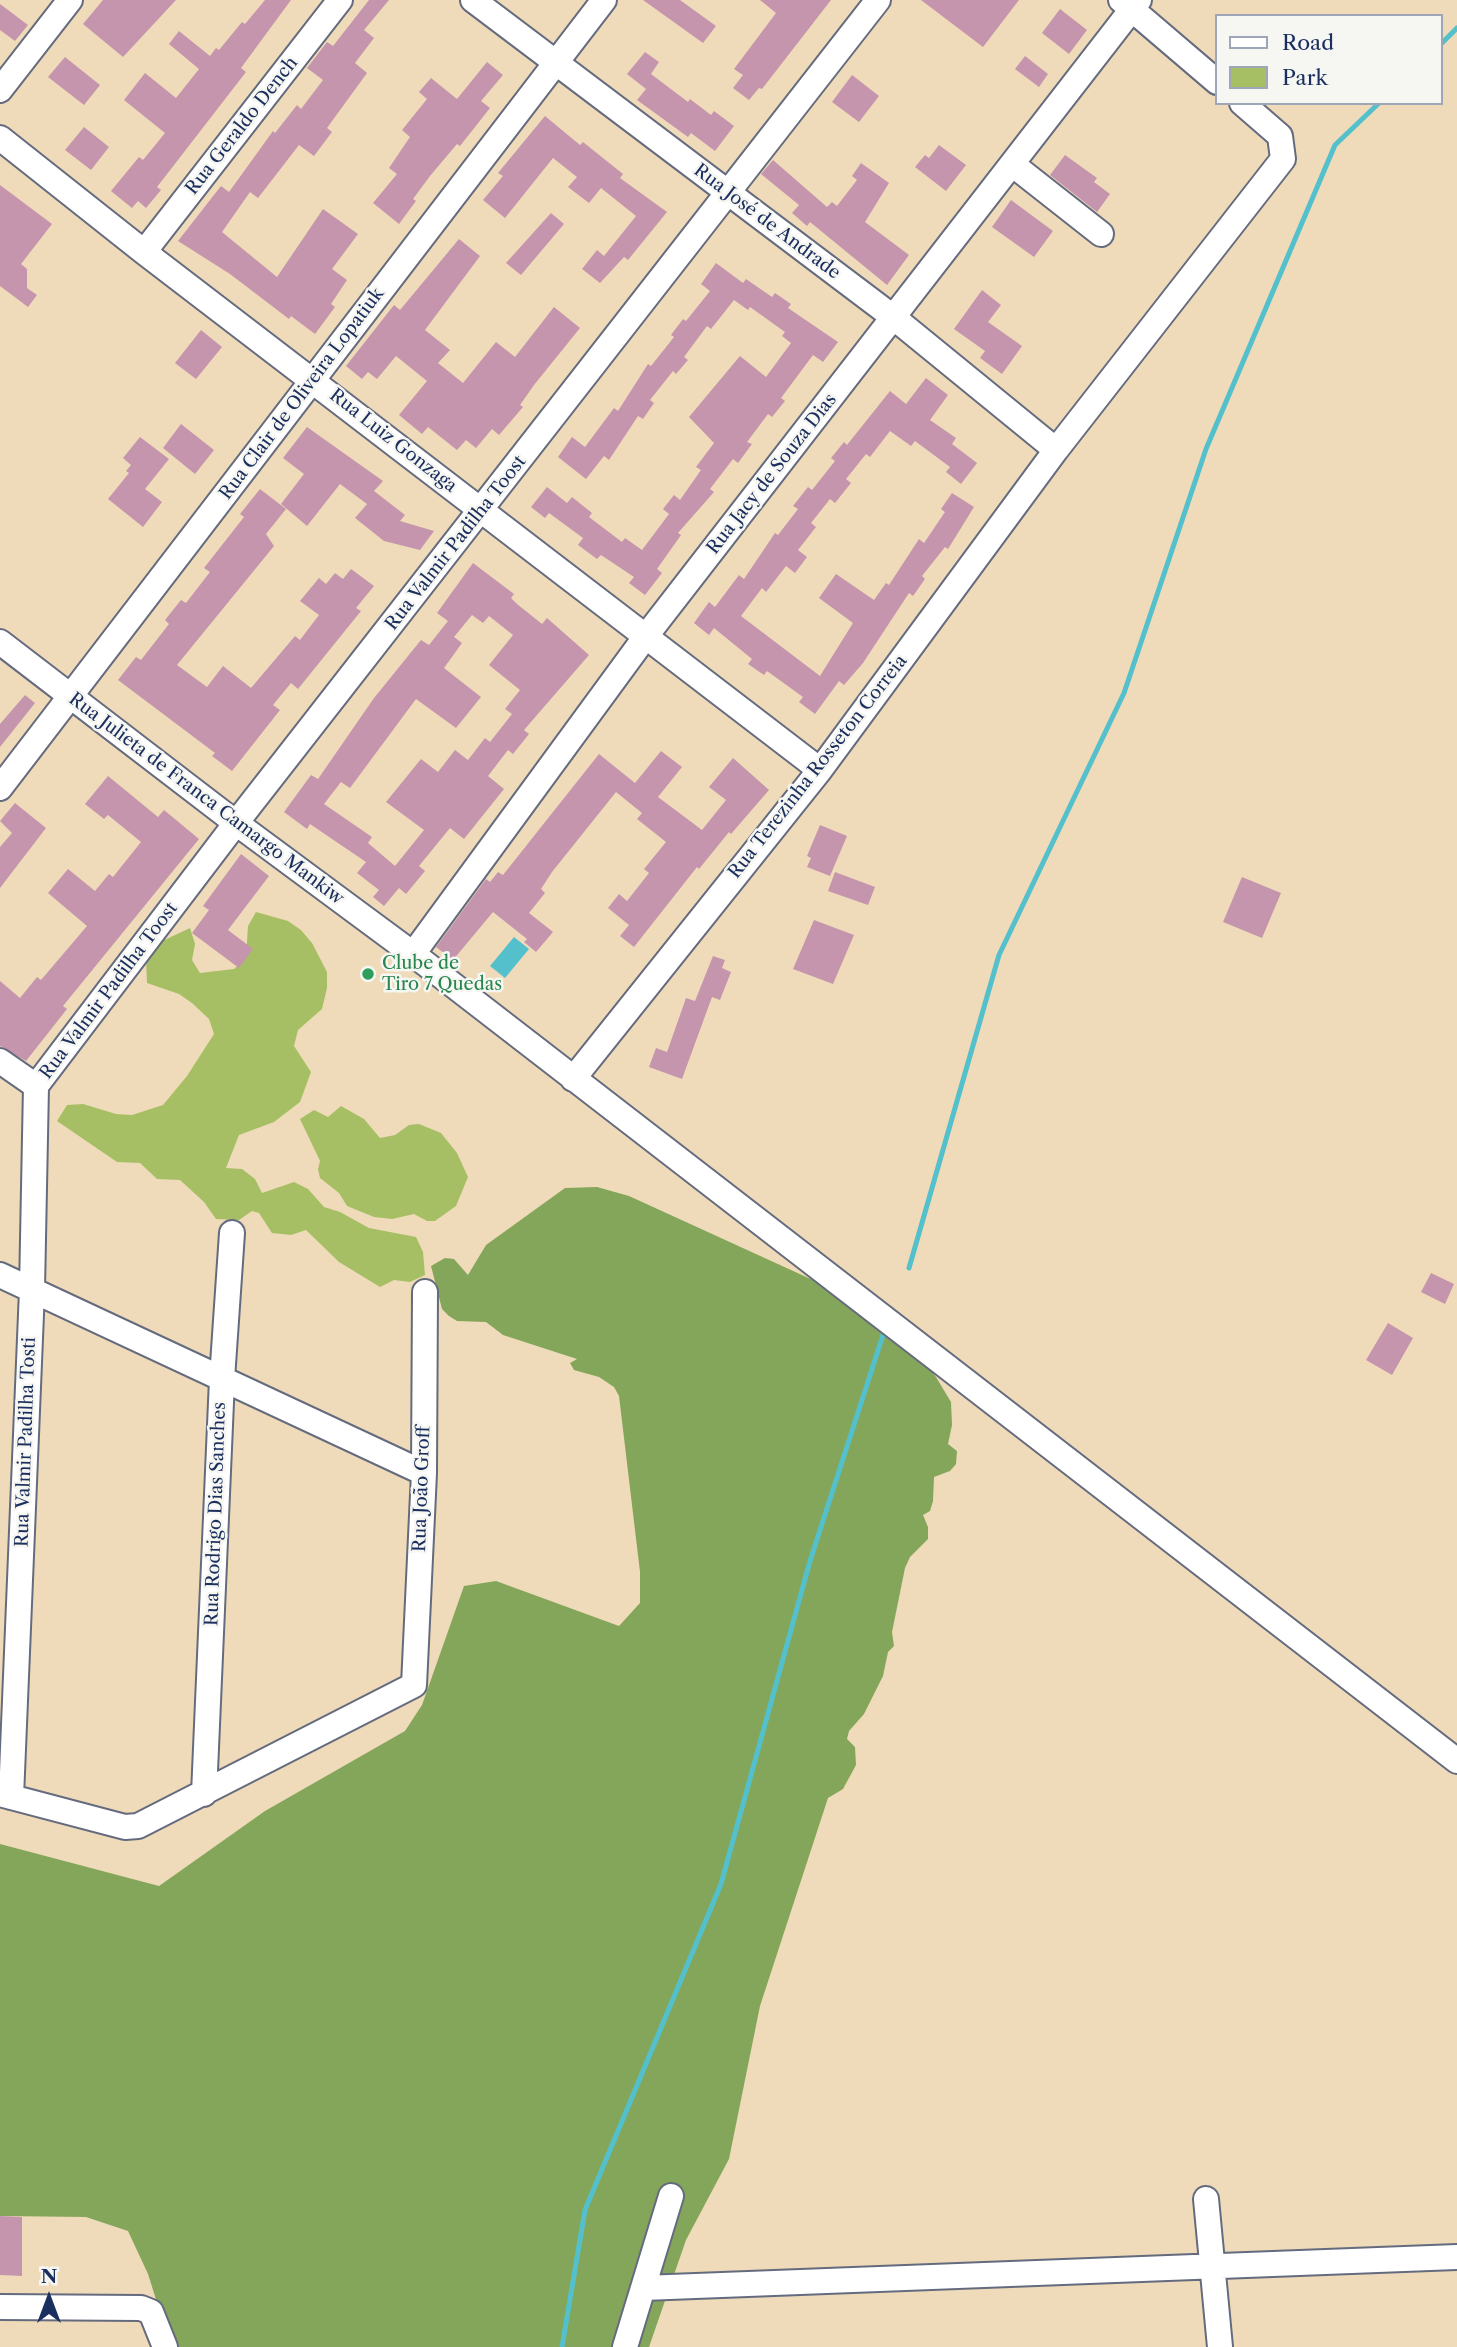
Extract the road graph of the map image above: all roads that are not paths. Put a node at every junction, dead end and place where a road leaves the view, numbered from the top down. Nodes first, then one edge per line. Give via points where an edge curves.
1 (70, 0) edge
2 (340, 0) edge
3 (473, 0) edge
4 (604, 0) edge
5 (878, 0) edge
6 (1131, 3) edge
7 (556, 62) junction
8 (1216, 81) edge
9 (0, 90) edge
10 (1244, 105) edge
11 (0, 138) edge
12 (1012, 164) junction
13 (729, 193) junction
14 (1101, 234) dead end
15 (144, 252) junction
16 (893, 317) junction
17 (313, 379) junction
18 (1056, 450) junction
19 (483, 510) junction
20 (646, 636) junction
21 (0, 642) edge
22 (71, 697) junction
23 (820, 770) junction
24 (0, 788) edge
25 (236, 823) junction
26 (413, 954) junction
27 (0, 1060) edge
28 (573, 1079) junction
29 (36, 1086) junction
30 (232, 1233) dead end
31 (0, 1275) edge
32 (32, 1290) junction
33 (425, 1292) dead end
34 (222, 1378) junction
35 (424, 1472) junction
36 (1457, 1762) edge
37 (204, 1794) junction
38 (5, 1795) edge
39 (671, 2196) dead end
40 (1206, 2199) dead end
41 (1457, 2257) edge
42 (1212, 2266) junction
43 (643, 2288) junction
44 (0, 2307) edge
45 (165, 2347) edge
46 (625, 2347) edge
47 (1220, 2347) edge

1 - 9 street
2 - 15 street, Rua Geraldo Dench
3 - 7 street, Rua José de Andrade
4 - 7 street, Rua Clair de Oliveira Lopatiuk
5 - 13 street, Rua Valmir Padilha Toost
6 - 8 street
6 - 12 street, Rua Jacy de Souza Dias
7 - 13 street, Rua José de Andrade
7 - 17 street, Rua Clair de Oliveira Lopatiuk
10 - 18 street, Rua Terezinha Rosseton Correia via 1280,136 1283,159
11 - 15 street, Rua Luiz Gonzaga
12 - 14 street
12 - 16 street, Rua Jacy de Souza Dias
13 - 16 street, Rua José de Andrade
13 - 19 street, Rua Valmir Padilha Toost
15 - 17 street, Rua Luiz Gonzaga
16 - 18 street, Rua José de Andrade
16 - 20 street, Rua Jacy de Souza Dias
17 - 19 street, Rua Luiz Gonzaga
17 - 22 street, Rua Clair de Oliveira Lopatiuk
18 - 23 street, Rua Terezinha Rosseton Correia
19 - 20 street, Rua Luiz Gonzaga
19 - 25 street, Rua Valmir Padilha Toost
20 - 23 street, Rua Luiz Gonzaga
20 - 26 street, Rua Jacy de Souza Dias
21 - 22 street, Rua Julieta de Franca Camargo Mankiw
22 - 24 street, Rua Clair de Oliveira Lopatiuk
22 - 25 street, Rua Julieta de Franca Camargo Mankiw
23 - 28 street, Rua Terezinha Rosseton Correia
25 - 26 street, Rua Julieta de Franca Camargo Mankiw
25 - 29 street, Rua Valmir Padilha Toost
26 - 28 street, Rua Julieta de Franca Camargo Mankiw
27 - 29 street
28 - 36 street, Rua Julieta de Franca Camargo Mankiw
29 - 32 street, Rua Valmir Padilha Tosti
30 - 34 street, Rua Rodrigo Dias Sanches
31 - 32 street
32 - 34 street
32 - 38 street, Rua Valmir Padilha Tosti
33 - 35 street, Rua João Groff
34 - 35 street
34 - 37 street, Rua Rodrigo Dias Sanches
35 - 37 street, Rua João Groff via 414,1685
37 - 38 street via 138,1826 125,1827
39 - 43 street
40 - 42 street
41 - 42 street
42 - 43 street
42 - 47 street
43 - 46 street
44 - 45 street via 141,2308 151,2312

